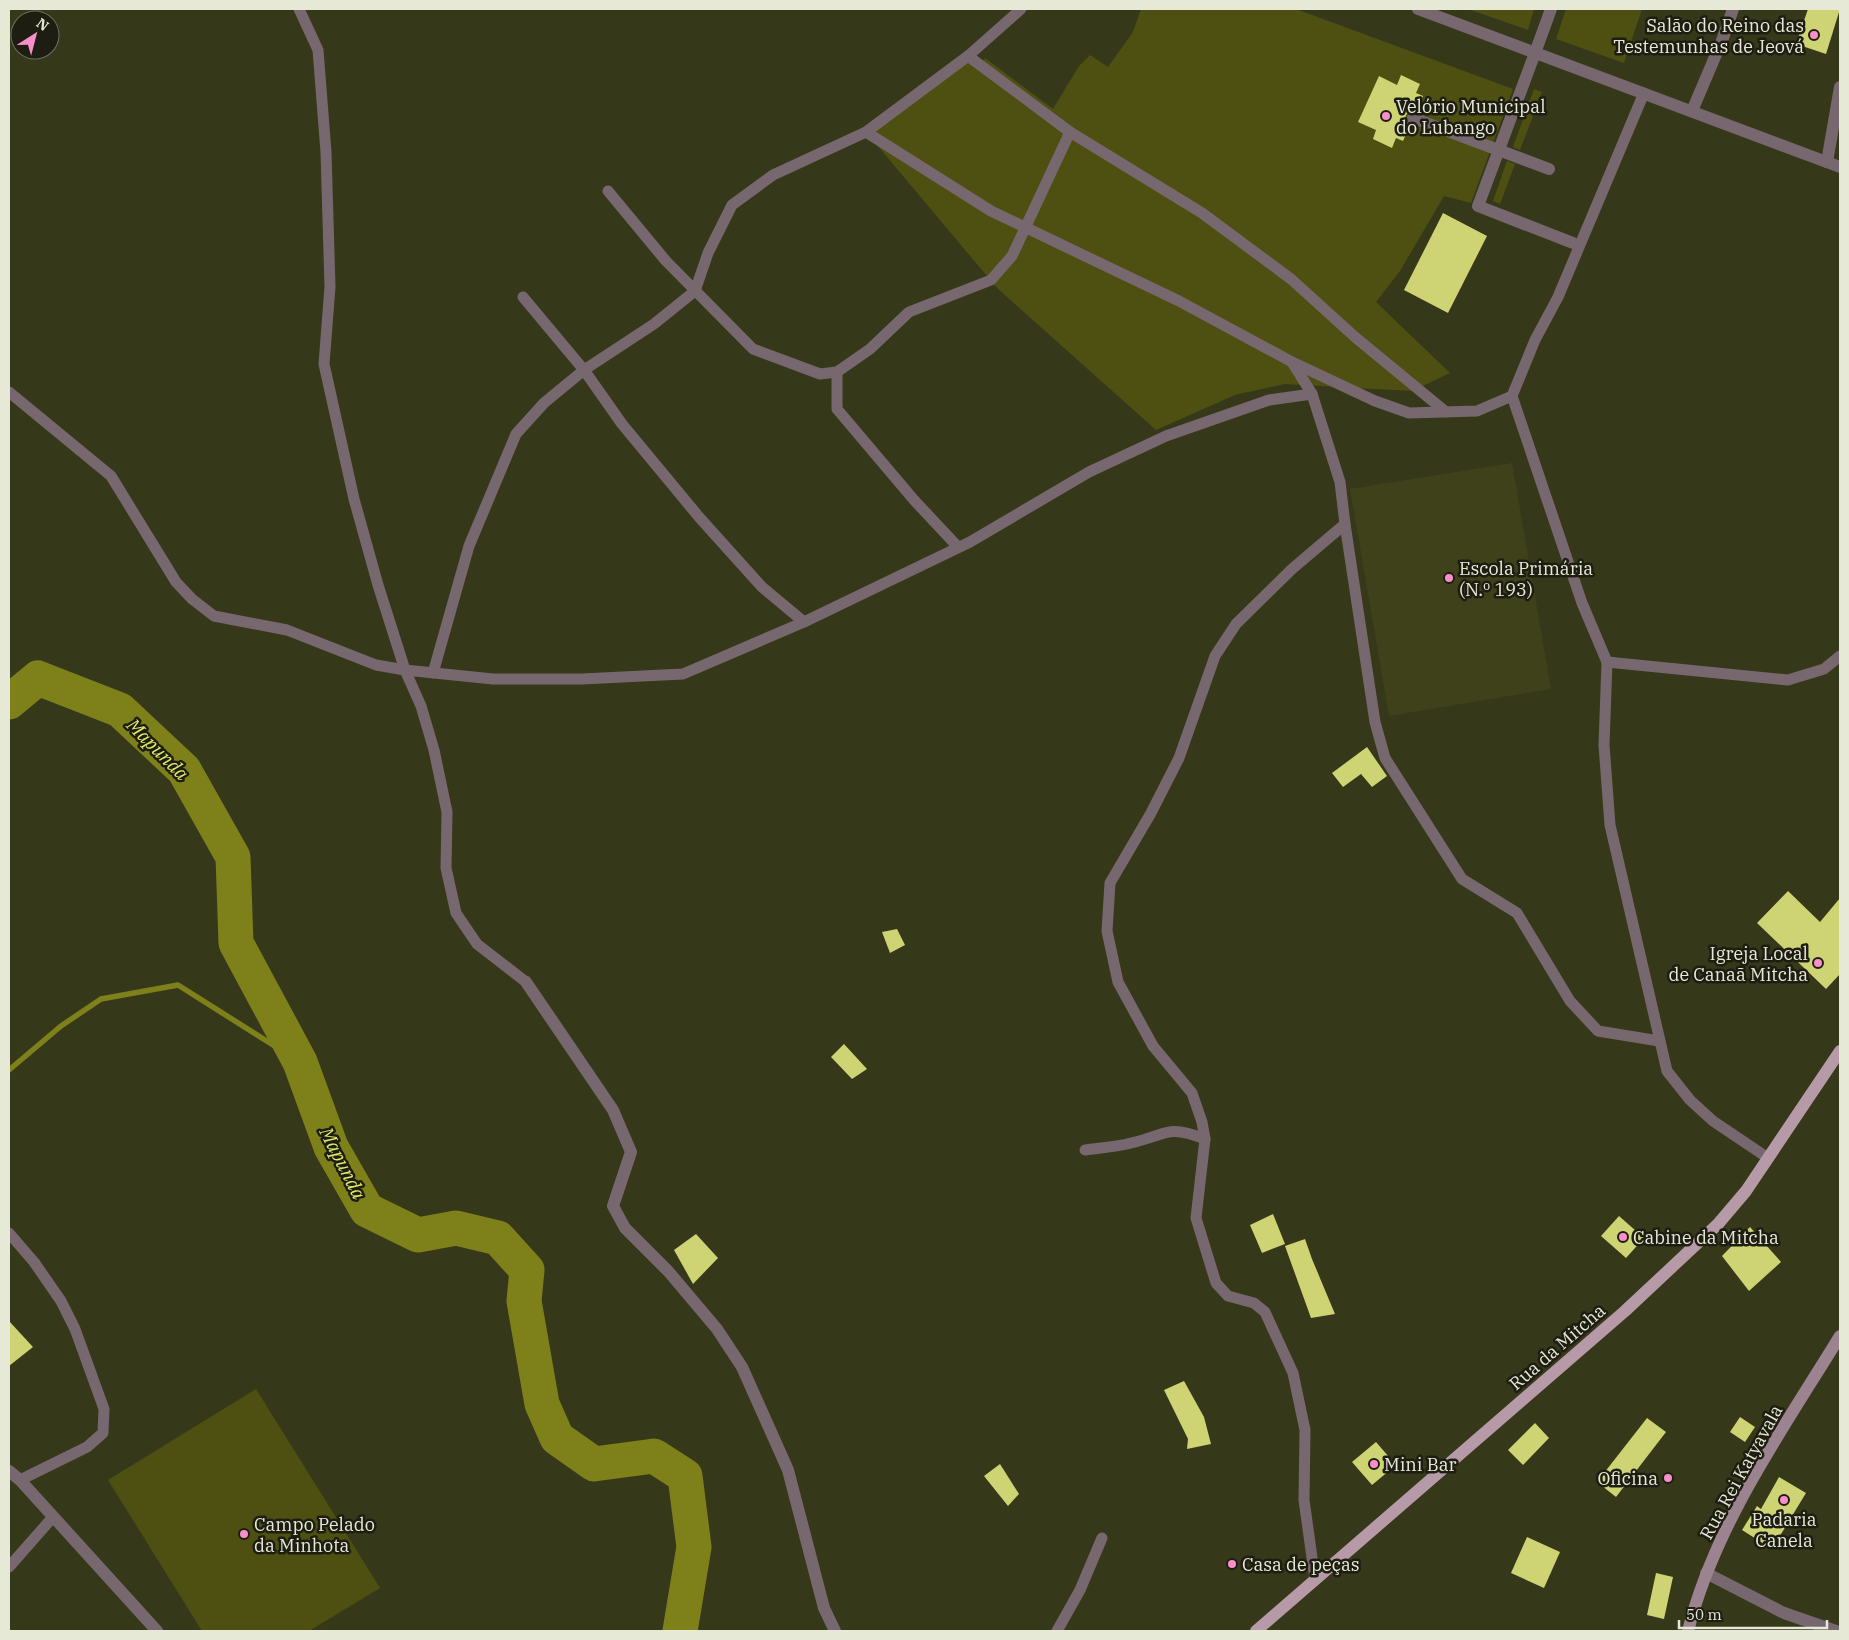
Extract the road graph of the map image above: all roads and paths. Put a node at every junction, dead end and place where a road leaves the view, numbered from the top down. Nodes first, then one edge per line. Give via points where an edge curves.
1 (299, 9) edge
2 (1021, 9) edge
3 (1418, 9) edge
4 (1551, 9) edge
5 (1733, 9) edge
6 (1535, 53) junction
7 (968, 56) junction
8 (1840, 87) edge
9 (1644, 93) junction
10 (1692, 111) junction
11 (1413, 118) dead end
12 (866, 132) junction
13 (1070, 132) junction
14 (1499, 151) junction
15 (1827, 162) junction
16 (1840, 167) edge
17 (1549, 169) dead end
18 (608, 191) dead end
19 (1025, 228) junction
20 (1573, 243) dead end
21 (695, 291) junction
22 (523, 297) dead end
23 (1292, 362) junction
24 (584, 370) junction
25 (837, 372) junction
26 (9, 392) edge
27 (1312, 394) junction
28 (1512, 396) junction
29 (1446, 412) junction
30 (1345, 524) junction
31 (958, 547) junction
32 (804, 622) junction
33 (1840, 656) edge
34 (1607, 662) junction
35 (405, 670) junction
36 (433, 673) junction
37 (526, 982) joint
38 (1659, 1042) junction
39 (1840, 1051) edge
40 (1205, 1139) junction
41 (1085, 1150) dead end
42 (1768, 1158) junction
43 (9, 1233) edge
44 (1840, 1336) edge
45 (9, 1470) edge
46 (20, 1480) junction
47 (53, 1517) junction
48 (1102, 1538) dead end
49 (9, 1567) edge
50 (1706, 1573) junction
51 (1315, 1579) junction
52 (157, 1631) edge
53 (835, 1631) edge
54 (1057, 1631) edge
55 (1256, 1631) edge
56 (1688, 1631) edge
57 (1836, 1631) edge

1 - 35 lane via 318,50 326,152 330,287 324,364 354,500
2 - 7 lane
3 - 6 street
4 - 6 street
5 - 10 street
6 - 9 street
6 - 14 street
7 - 12 lane
7 - 13 lane
8 - 15 street
9 - 10 street
9 - 28 lane
10 - 15 street
11 - 14 street
12 - 19 lane via 946,184
12 - 21 lane via 773,175 732,205 708,253
13 - 19 lane
13 - 29 lane via 1202,212 1291,279 1355,338
14 - 17 street
14 - 20 street via 1478,206
15 - 16 street
18 - 21 lane
19 - 23 lane via 1180,301
19 - 25 lane via 1012,256 991,280 909,312 870,349
21 - 24 lane via 654,324
21 - 25 lane via 753,349 820,374
22 - 24 lane
23 - 27 lane
23 - 29 lane via 1375,401 1409,413
24 - 32 lane via 622,424 699,517 762,587
24 - 36 lane via 544,403 516,434 469,546
25 - 31 lane via 837,409
26 - 35 lane via 111,476 176,582 214,616 287,630 376,665
27 - 30 lane via 1340,482
27 - 31 lane via 1269,400 1166,436 1089,472
28 - 29 lane via 1477,411
28 - 34 lane via 1582,603
30 - 38 lane via 1384,758 1462,879 1517,913 1570,1001 1598,1031
30 - 40 lane via 1292,569 1236,624 1215,656 1179,758 1152,813 1110,883 1107,931 1118,982 1153,1046 1192,1093
31 - 32 lane
32 - 36 lane via 683,674 582,680 503,679
33 - 34 lane via 1824,669 1788,680
34 - 38 lane via 1604,745 1610,825
35 - 36 lane
35 - 37 lane via 421,706 436,759 447,812 446,868 456,913 478,944
37 - 53 street via 613,1110 631,1152 614,1206 625,1228 668,1271 717,1329 742,1367 788,1470 824,1608
38 - 42 lane via 1667,1071 1690,1100 1713,1121
39 - 42 main road, Rua da Mitcha
40 - 41 lane via 1184,1130 1168,1131 1130,1144
40 - 51 lane via 1196,1218 1216,1283 1228,1296 1254,1303 1265,1312 1293,1373 1305,1430 1304,1500
42 - 51 main road, Rua da Mitcha via 1718,1224 1639,1298
43 - 46 lane via 61,1301 75,1329 104,1408 103,1433 87,1447
44 - 50 main road, Rua Rei Katyavala via 1761,1465
45 - 46 street
46 - 47 street
47 - 49 lane
47 - 52 street
48 - 54 lane via 1080,1590
50 - 56 main road, Rua Rei Katyavala
50 - 57 street via 1784,1613
51 - 55 main road, Rua da Mitcha

